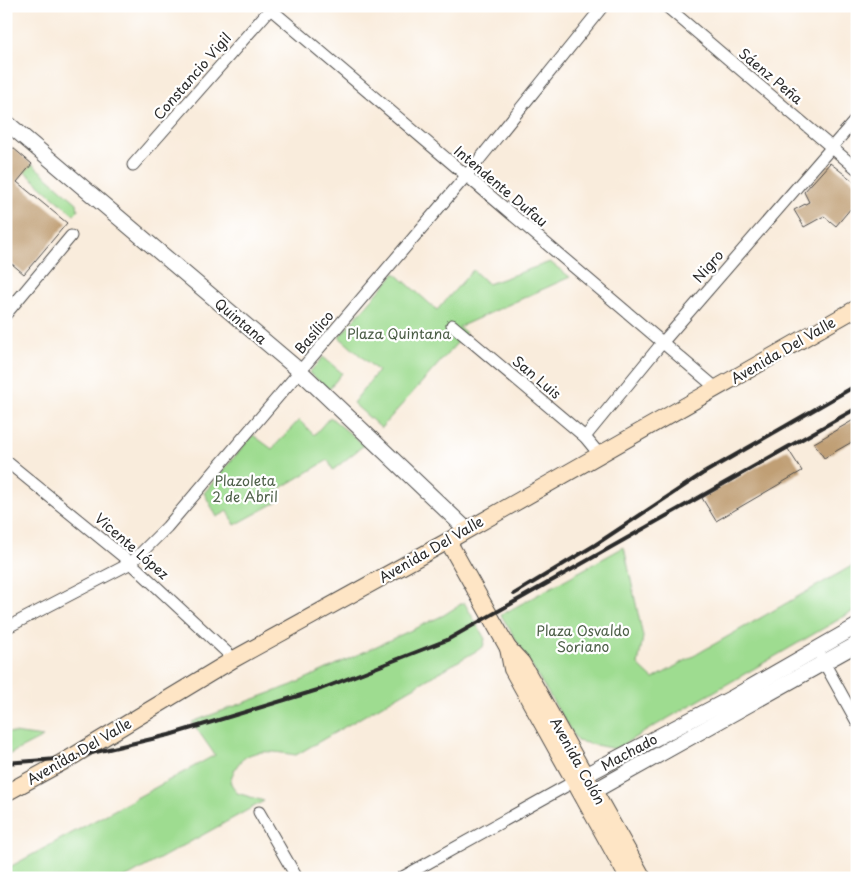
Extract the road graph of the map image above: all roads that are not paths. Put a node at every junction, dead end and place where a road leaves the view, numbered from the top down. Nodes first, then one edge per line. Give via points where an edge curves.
1 (603, 6) edge
2 (666, 6) edge
3 (270, 7) edge
4 (857, 118) edge
5 (6, 122) edge
6 (832, 147) junction
7 (133, 165) dead end
8 (857, 169) edge
9 (466, 176) junction
10 (71, 236) dead end
11 (857, 308) edge
12 (6, 314) edge
13 (452, 325) dead end
14 (662, 343) junction
15 (301, 372) junction
16 (716, 388) junction
17 (585, 436) junction
18 (600, 454) junction
19 (6, 461) edge
20 (466, 529) junction
21 (448, 541) junction
22 (131, 563) junction
23 (857, 626) edge
24 (6, 628) edge
25 (857, 644) edge
26 (820, 656) junction
27 (234, 659) junction
28 (857, 722) edge
29 (580, 778) junction
30 (6, 794) edge
31 (589, 794) junction
32 (259, 812) dead end
33 (297, 878) edge
34 (401, 878) edge
35 (628, 878) edge
36 (643, 878) edge

1 - 9 street, Basílico
2 - 6 street, Sáenz Peña
3 - 7 street, Constancio Vigil
3 - 9 street, Intendente Dufau
4 - 6 street, Nigro
5 - 15 street, Quintana
6 - 8 street, Sáenz Peña
6 - 14 street, Nigro
9 - 14 street, Intendente Dufau
9 - 15 street, Basílico
10 - 12 street
11 - 16 main road, Avenida Del Valle
13 - 17 street, San Luis
14 - 16 street, Intendente Dufau
14 - 17 street, Nigro
15 - 20 street, Quintana
15 - 22 street, Basílico via 167,527
16 - 18 main road, Avenida Del Valle
17 - 18 street, San Luis
18 - 20 main road, Avenida Del Valle
19 - 22 street, Vicente López
20 - 21 main road, Avenida Del Valle
21 - 27 main road, Avenida Del Valle
21 - 29 main road, Avenida Colón via 508,648 522,663
22 - 24 street, Basílico
22 - 27 street, Vicente López
23 - 26 street, Machado
25 - 26 street, Machado
26 - 28 street
26 - 29 street, Machado
26 - 31 street, Machado
27 - 30 main road, Avenida Del Valle
29 - 31 main road, Avenida Colón
29 - 34 street, Machado
31 - 35 main road, Avenida Colón
31 - 36 main road, Avenida Colón
32 - 33 street

